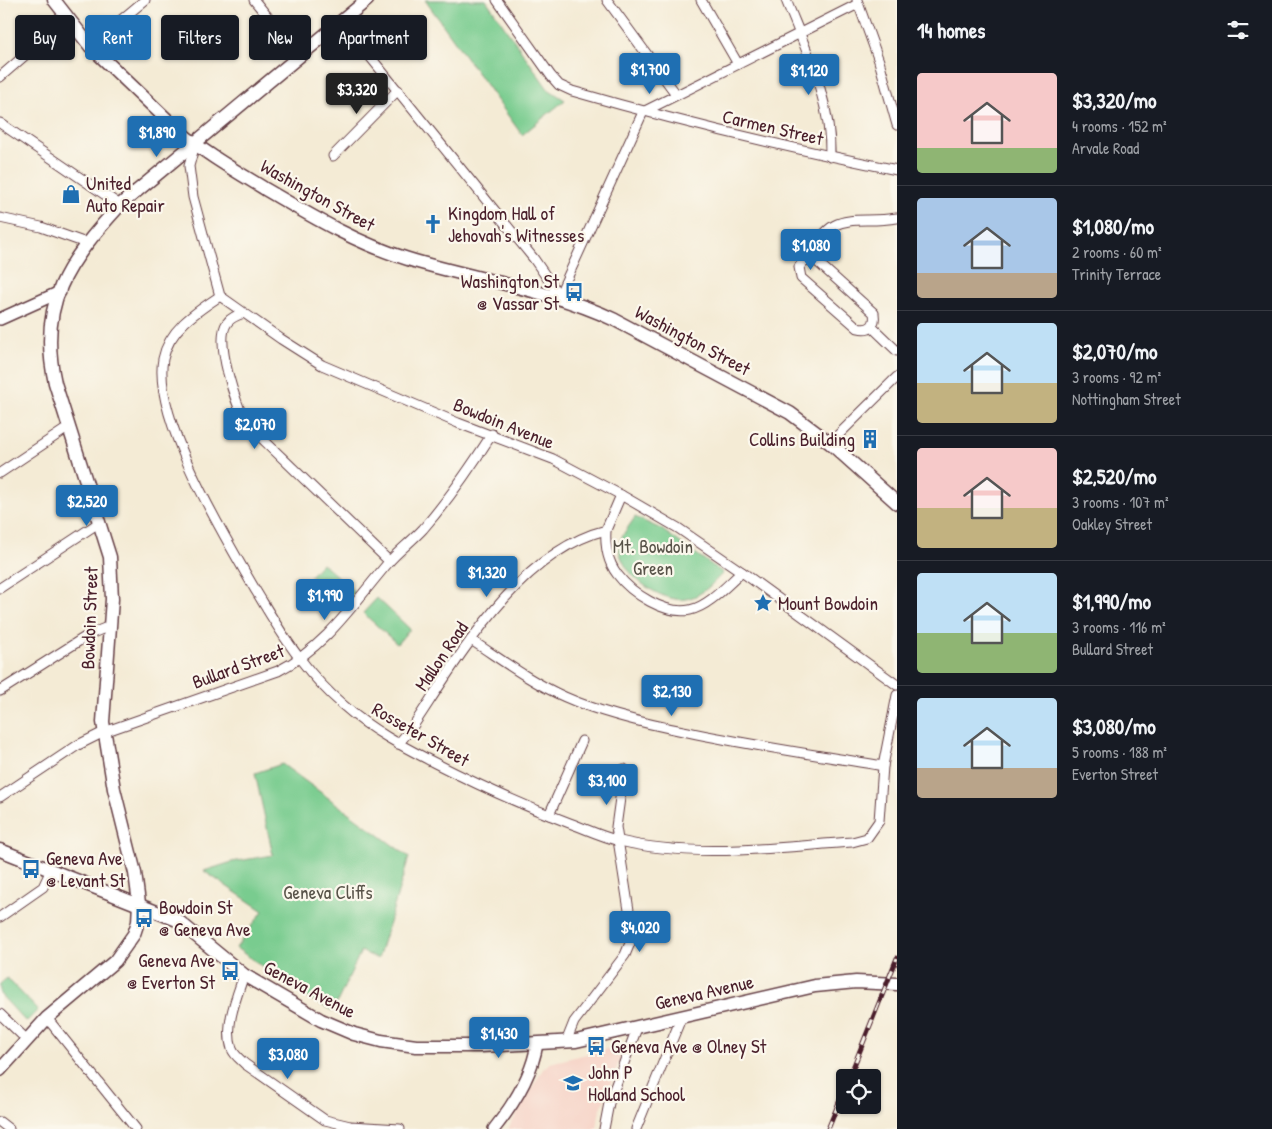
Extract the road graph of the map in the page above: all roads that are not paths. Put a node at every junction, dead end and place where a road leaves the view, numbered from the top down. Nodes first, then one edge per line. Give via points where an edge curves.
1 (54, 0) edge
2 (145, 0) edge
3 (254, 0) edge
4 (498, 0) edge
5 (607, 0) edge
6 (702, 0) edge
7 (786, 0) edge
8 (364, 1) edge
9 (857, 2) edge
10 (66, 15) edge
11 (127, 15) edge
12 (266, 15) edge
13 (349, 15) edge
14 (75, 27) edge
15 (799, 33) junction
16 (321, 38) edge
17 (85, 40) edge
18 (311, 46) edge
19 (20, 60) edge
20 (105, 60) edge
21 (293, 60) edge
22 (373, 60) edge
23 (738, 64) junction
24 (0, 77) edge
25 (398, 90) junction
26 (676, 94) junction
27 (643, 112) junction
28 (0, 123) edge
29 (897, 124) edge
30 (195, 144) junction
31 (333, 156) dead end
32 (830, 157) junction
33 (897, 170) edge
34 (120, 206) junction
35 (0, 218) edge
36 (897, 218) edge
37 (86, 243) junction
38 (809, 260) junction
39 (60, 292) junction
40 (220, 296) junction
41 (558, 298) junction
42 (244, 313) junction
43 (0, 319) edge
44 (872, 327) junction
45 (897, 351) edge
46 (897, 376) edge
47 (69, 427) junction
48 (492, 434) junction
49 (830, 444) junction
50 (0, 473) edge
51 (621, 495) junction
52 (897, 502) edge
53 (100, 522) junction
54 (606, 530) junction
55 (389, 561) junction
56 (742, 572) junction
57 (0, 588) edge
58 (110, 626) junction
59 (471, 640) junction
60 (300, 660) junction
61 (897, 685) edge
62 (0, 691) edge
63 (897, 695) edge
64 (104, 732) junction
65 (582, 742) dead end
66 (398, 744) junction
67 (883, 766) junction
68 (624, 769) dead end
69 (0, 797) edge
70 (550, 815) junction
71 (619, 841) junction
72 (0, 850) edge
73 (51, 870) junction
74 (139, 903) junction
75 (0, 917) edge
76 (244, 975) junction
77 (897, 984) edge
78 (0, 1014) edge
79 (682, 1016) junction
80 (47, 1018) junction
81 (637, 1028) junction
82 (26, 1039) junction
83 (566, 1042) junction
84 (537, 1044) junction
85 (0, 1070) edge
86 (0, 1122) edge
87 (9, 1129) edge
88 (136, 1129) edge
89 (400, 1129) edge
90 (494, 1129) edge
91 (604, 1129) edge
92 (636, 1129) edge

1 - 10 main road, Washington Street
2 - 11 street
3 - 12 street
4 - 27 street, Carmen Street via 559,85
5 - 26 street
6 - 23 street
7 - 15 street
8 - 13 main road, Bowdoin Street
9 - 15 street
9 - 29 street via 879,60
14 - 17 main road, Washington Street
15 - 23 street
15 - 32 street via 827,114
16 - 18 main road, Bowdoin Street
19 - 24 street
20 - 30 main road, Washington Street
21 - 30 main road, Bowdoin Street
22 - 25 street
23 - 26 street
25 - 31 street
25 - 41 street via 534,258
26 - 27 street
27 - 32 street, Carmen Street
27 - 41 street
28 - 34 street
30 - 34 main road, Bowdoin Street
30 - 40 street via 189,166 192,197
30 - 41 main road, Washington Street via 294,206 366,245 407,259
32 - 33 street, Carmen Street
34 - 37 main road, Bowdoin Street
35 - 37 street via 41,227
36 - 38 street via 845,220 817,242
37 - 39 main road, Bowdoin Street
38 - 44 street via 820,263 871,309 876,320
38 - 44 street via 799,267 801,278 858,328
39 - 43 street
39 - 47 main road, Bowdoin Street via 51,313 49,356
40 - 42 street, Bowdoin Avenue
40 - 60 street, Rosseter Street via 194,314 168,342 161,374 162,388 186,457 211,513
41 - 49 main road, Washington Street via 615,320 760,396
42 - 48 street, Bowdoin Avenue via 322,365 458,423
42 - 55 street via 227,323 224,332 229,377 246,423
44 - 45 street
46 - 49 street
47 - 50 street
47 - 53 main road, Bowdoin Street
48 - 51 street, Bowdoin Avenue via 553,459
48 - 55 street, Bullard Street via 468,473 422,530
49 - 52 main road, Washington Street
51 - 54 street
51 - 56 street, Bowdoin Avenue via 678,528
53 - 57 street
53 - 58 main road, Bowdoin Street via 113,576
54 - 56 street via 608,556 617,574 654,603 673,610 701,606
54 - 59 street, Mallon Road via 586,535 547,560 494,608
55 - 60 street, Bullard Street via 328,636
56 - 61 street, Bowdoin Avenue
58 - 62 street via 90,634
58 - 64 main road, Bowdoin Street
59 - 66 street, Mallon Road
59 - 67 street via 533,682 566,698 618,715 748,744
60 - 64 street, Bullard Street via 278,671
60 - 66 street, Rosseter Street via 342,704
63 - 67 street
64 - 69 street, Bullard Street via 78,745
64 - 74 main road, Bowdoin Street
65 - 70 street
66 - 70 street, Rosseter Street via 480,786
67 - 71 street, Rosseter Street via 879,821 868,837 852,842 687,849
68 - 71 street via 616,827
70 - 71 street, Rosseter Street
71 - 83 street via 633,936 630,945 574,1022
72 - 73 main road, Geneva Avenue
73 - 74 main road, Geneva Avenue
73 - 75 street via 43,887
74 - 76 main road, Geneva Avenue via 177,920
74 - 80 main road, Bowdoin Street via 134,934 115,960
76 - 84 main road, Geneva Avenue via 321,1020 381,1041 416,1046
76 - 89 street via 233,1008 231,1041 235,1054 245,1064 325,1120 350,1126
77 - 79 main road, Geneva Avenue via 836,983
78 - 82 street
79 - 81 main road, Geneva Avenue
79 - 92 street
80 - 82 main road, Bowdoin Street
80 - 88 street
81 - 83 main road, Geneva Avenue
81 - 91 street
82 - 85 main road, Bowdoin Street
83 - 84 main road, Geneva Avenue
84 - 90 street via 534,1064
86 - 87 street

